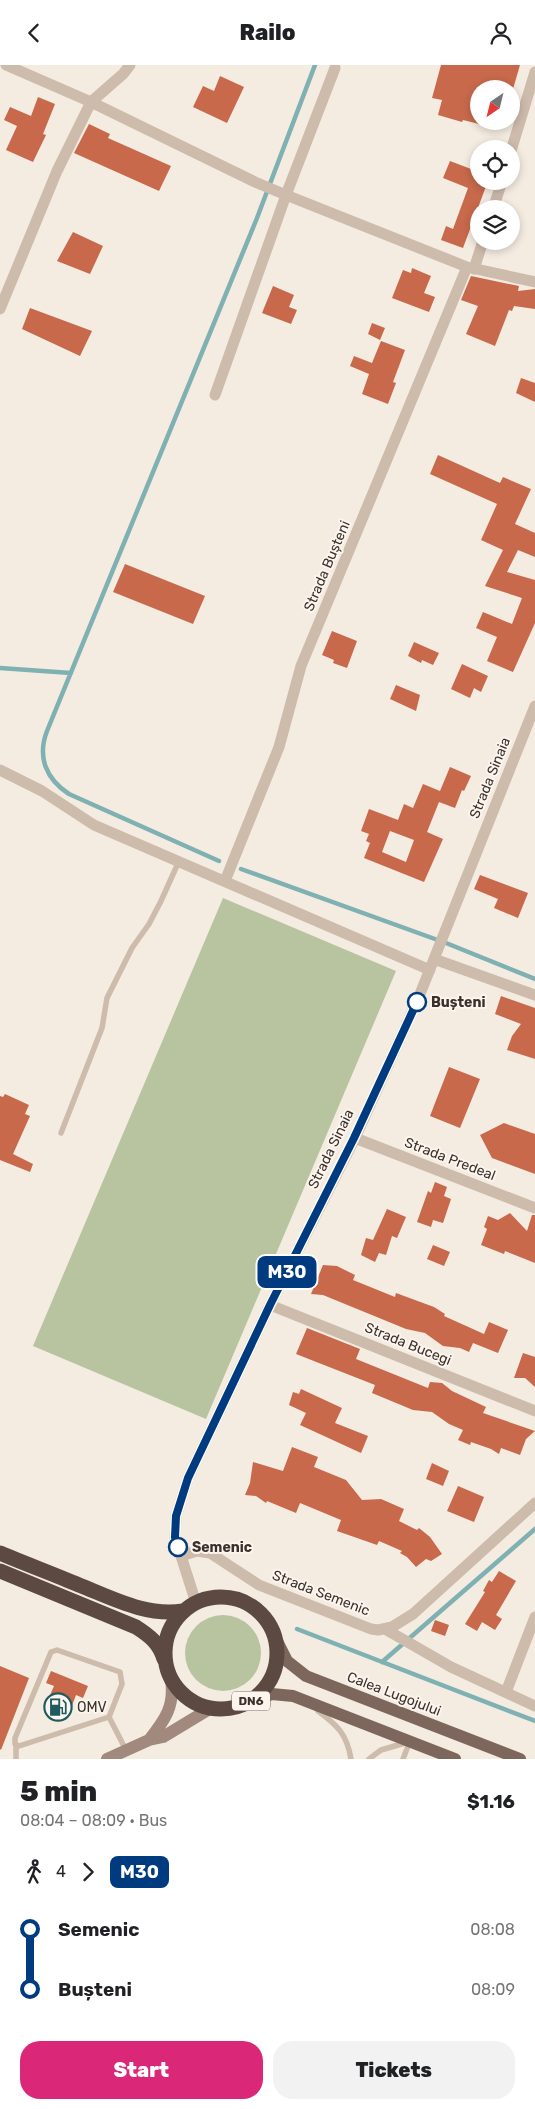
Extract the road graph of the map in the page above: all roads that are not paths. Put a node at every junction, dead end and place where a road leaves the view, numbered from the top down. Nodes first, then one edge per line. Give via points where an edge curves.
1 (6, 65) edge
2 (130, 65) edge
3 (334, 68) dead end
4 (535, 72) edge
5 (91, 102) junction
6 (514, 140) edge
7 (284, 194) junction
8 (478, 250) edge
9 (470, 268) junction
10 (535, 282) edge
11 (0, 309) edge
12 (215, 395) dead end
13 (535, 706) edge
14 (0, 772) edge
15 (179, 861) junction
16 (225, 881) junction
17 (434, 959) junction
18 (535, 995) edge
19 (61, 1133) dead end
20 (354, 1138) junction
21 (535, 1208) edge
22 (270, 1305) junction
23 (535, 1411) edge
24 (535, 1503) edge
25 (0, 1553) edge
26 (181, 1557) junction
27 (0, 1571) edge
28 (196, 1603) junction
29 (183, 1611) junction
30 (535, 1617) edge
31 (385, 1629) junction
32 (275, 1637) junction
33 (169, 1673) junction
34 (506, 1692) junction
35 (302, 1699) junction
36 (248, 1703) junction
37 (535, 1706) edge
38 (210, 1708) junction
39 (110, 1717) junction
40 (149, 1740) junction
41 (410, 1741) junction
42 (16, 1745) junction
43 (126, 1750) junction
44 (16, 1759) edge
45 (107, 1759) edge
46 (351, 1759) edge
47 (369, 1759) edge
48 (403, 1759) edge
49 (455, 1759) edge
50 (520, 1759) edge

1 - 5 street
2 - 5 street
3 - 7 street
4 - 6 street
5 - 7 street
5 - 11 street via 57,171
7 - 9 street
7 - 12 street
8 - 9 street, Strada Bușteni
9 - 10 street
9 - 16 street, Strada Bușteni via 301,666 279,747
13 - 17 street, Strada Sinaia
14 - 15 street via 42,791 94,825
15 - 16 street
15 - 19 lane via 161,901 106,998 102,1028
16 - 17 street
17 - 18 street
17 - 20 street, Strada Sinaia
20 - 21 street, Strada Predeal
20 - 22 street, Strada Sinaia
22 - 23 street, Strada Bucegi
22 - 26 street, Strada Sinaia via 180,1500 175,1537
24 - 31 street via 412,1614
25 - 29 highway, DN6 via 123,1603 164,1613
26 - 28 street, Strada Sinaia
26 - 31 street, Strada Semenic via 197,1551 210,1553 259,1585 364,1627
27 - 33 highway, DN6 via 136,1627 159,1646
28 - 29 highway, DN6
28 - 32 highway, DN6 via 218,1597 241,1601 264,1617
29 - 33 highway, DN6 via 167,1636 165,1651
30 - 34 street
31 - 34 street via 451,1667
32 - 36 highway, DN6 via 277,1657 272,1677 261,1693
32 - 50 main road, Calea Lugojului / DN6 via 287,1661 306,1676
33 - 38 highway, DN6 via 188,1698
33 - 40 street via 173,1694 169,1711
34 - 37 street
35 - 36 main road, DN6 via 272,1694
35 - 41 main road, DN6
35 - 46 lane via 340,1728
36 - 38 highway, DN6 via 230,1709
38 - 40 street via 163,1737
39 - 42 lane
39 - 42 lane via 122,1684 120,1672 54,1650 15,1738
39 - 43 lane
40 - 43 street
41 - 47 lane via 381,1750
41 - 48 lane
41 - 49 main road, DN6
42 - 44 lane
43 - 45 street

